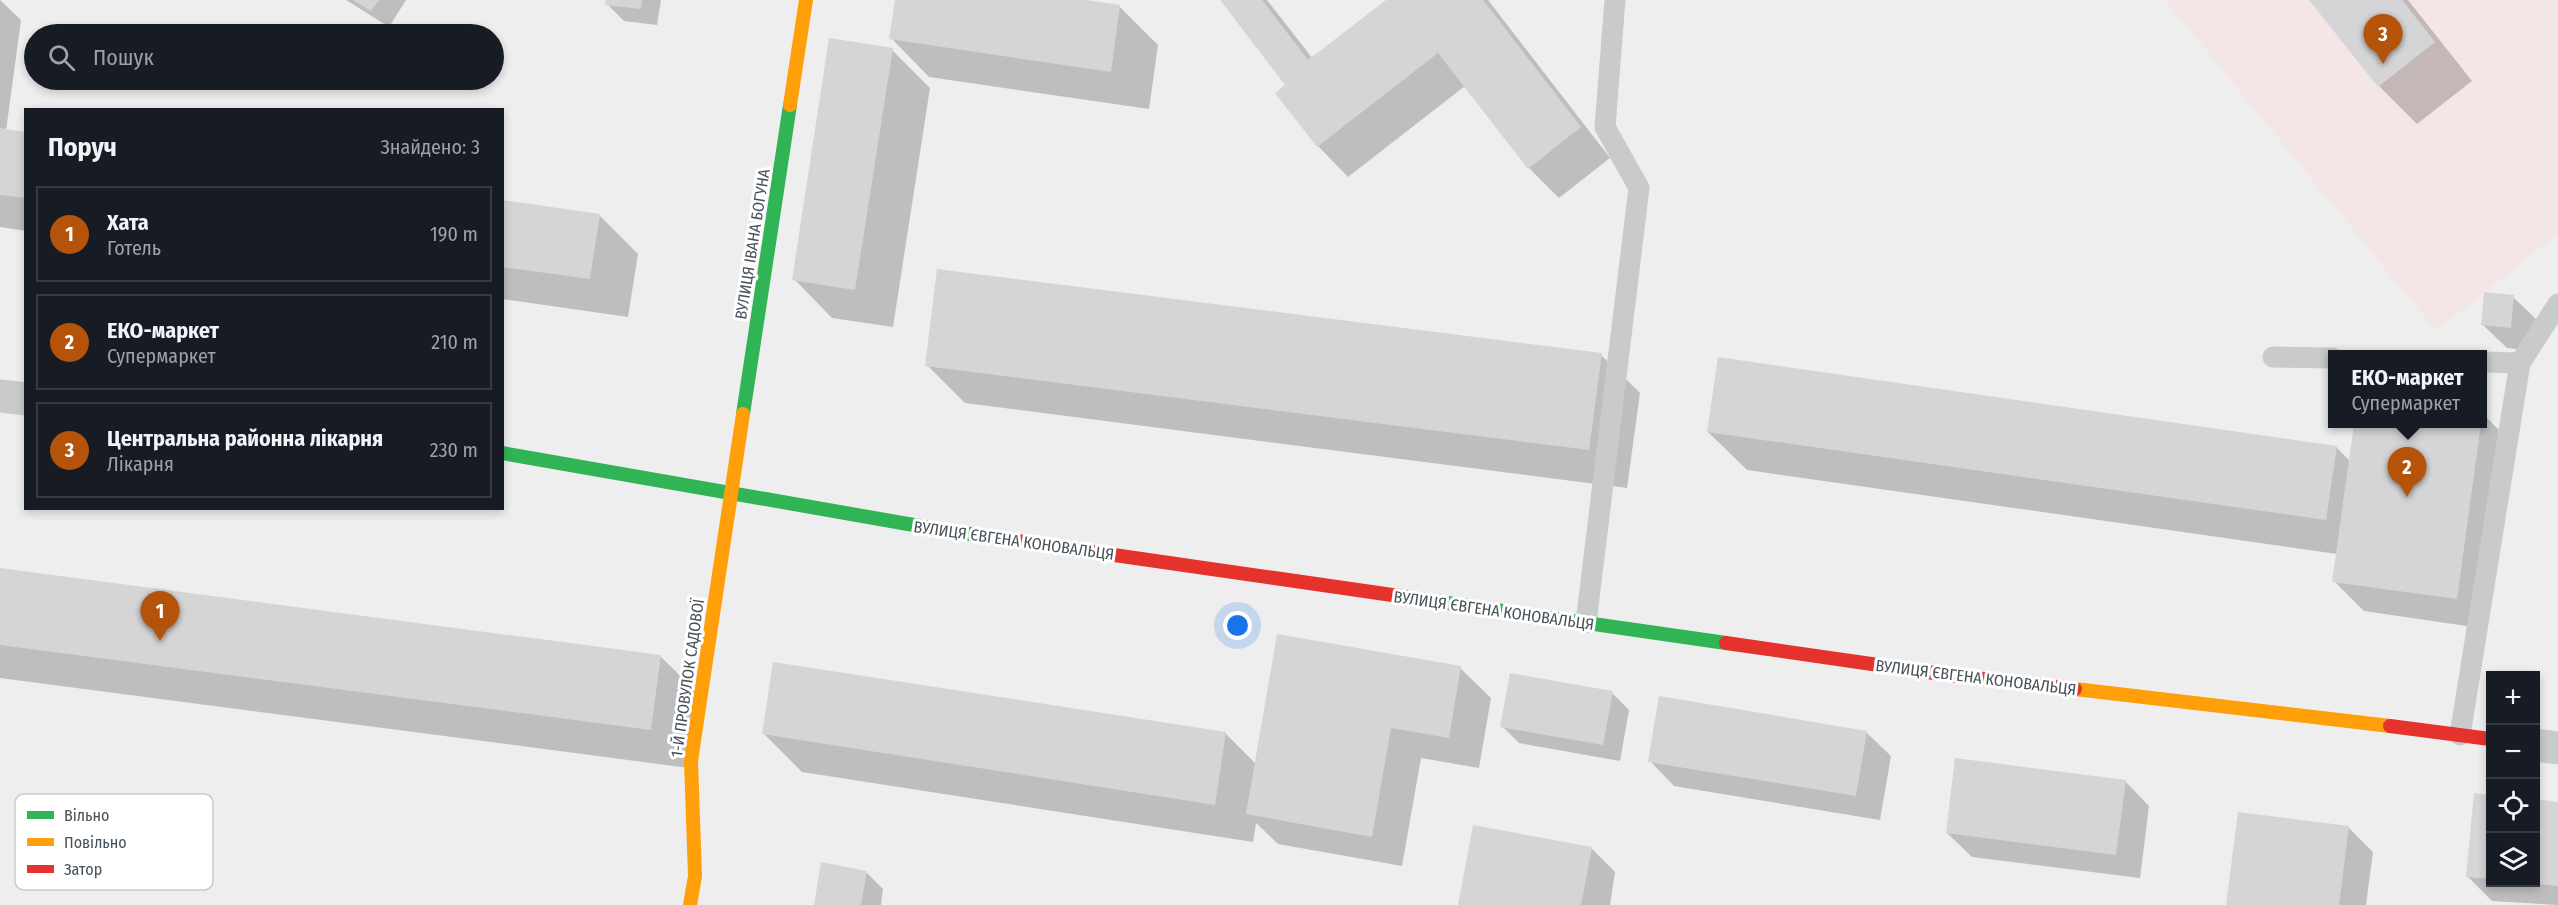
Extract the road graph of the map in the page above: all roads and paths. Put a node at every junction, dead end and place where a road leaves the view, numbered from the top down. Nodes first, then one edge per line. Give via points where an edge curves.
1 (806, 0) edge
2 (1616, 0) edge
3 (2558, 304) edge
4 (2273, 357) dead end
5 (2328, 358) edge
6 (2487, 362) edge
7 (2520, 363) junction
8 (0, 396) edge
9 (24, 399) edge
10 (504, 453) edge
11 (730, 493) junction
12 (1586, 623) junction
13 (2460, 735) junction
14 (2486, 738) edge
15 (2540, 746) edge
16 (2558, 748) edge
17 (690, 905) edge

1 - 11 street, ВУЛИЦЯ ІВАНА БОГУНА
2 - 12 lane via 1605,127 1639,188
3 - 7 lane
4 - 5 lane
6 - 7 lane
7 - 13 lane
8 - 9 street
10 - 11 street, ВУЛИЦЯ ЄВГЕНА КОНОВАЛЬЦЯ
11 - 12 street, ВУЛИЦЯ ЄВГЕНА КОНОВАЛЬЦЯ via 931,528
11 - 17 street, 1-Й ПРОВУЛОК САДОВОЇ via 691,761 695,876
12 - 13 street, ВУЛИЦЯ ЄВГЕНА КОНОВАЛЬЦЯ via 1948,675
13 - 14 street, ВУЛИЦЯ ЄВГЕНА КОНОВАЛЬЦЯ
15 - 16 street

